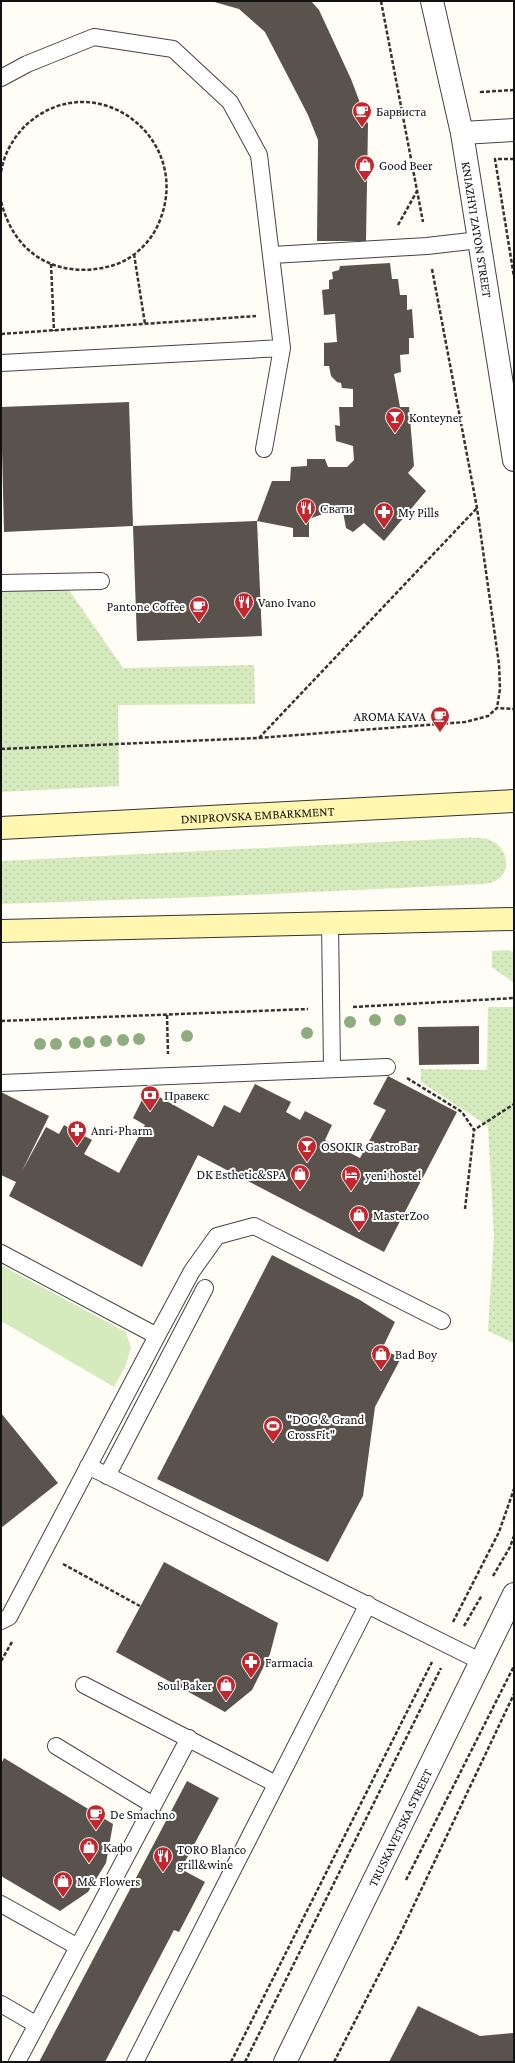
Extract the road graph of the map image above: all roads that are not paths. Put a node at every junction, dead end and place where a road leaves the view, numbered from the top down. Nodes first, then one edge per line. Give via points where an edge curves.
1 (432, 1) edge
2 (1, 78) edge
3 (514, 130) edge
4 (462, 134) junction
5 (479, 240) junction
6 (272, 254) junction
7 (282, 348) junction
8 (1, 363) edge
9 (264, 449) dead end
10 (514, 460) edge
11 (101, 581) dead end
12 (1, 583) edge
13 (514, 801) edge
14 (1, 828) edge
15 (514, 919) edge
16 (330, 922) junction
17 (1, 932) edge
18 (387, 1066) road end
19 (332, 1069) junction
20 (1, 1083) edge
21 (1, 1253) edge
22 (205, 1288) dead end
23 (442, 1321) dead end
24 (157, 1336) junction
25 (88, 1466) junction
26 (107, 1476) junction
27 (514, 1594) edge
28 (368, 1604) junction
29 (1, 1621) edge
30 (482, 1662) junction
31 (84, 1684) dead end
32 (189, 1738) junction
33 (56, 1746) dead end
34 (276, 1784) junction
35 (153, 1805) junction
36 (1, 1904) edge
37 (78, 1947) junction
38 (1, 2004) edge
39 (37, 2025) junction
40 (17, 2062) edge
41 (135, 2062) edge
42 (285, 2062) edge

1 - 4 street, KNIAZHYI ZATON STREET
2 - 6 lane via 27,64 94,37 173,49 230,102 259,155
3 - 4 street
4 - 5 street, KNIAZHYI ZATON STREET
5 - 6 lane via 427,246
5 - 10 street, KNIAZHYI ZATON STREET
6 - 7 lane
7 - 8 lane
7 - 9 lane
11 - 12 lane
13 - 14 main road, DNIPROVSKA EMBARKMENT
15 - 16 main road
16 - 17 main road
16 - 19 lane
18 - 19 lane
19 - 20 lane
21 - 24 lane
22 - 26 lane
23 - 24 lane via 254,1226 217,1236 192,1271
24 - 25 lane
25 - 26 lane
25 - 29 lane via 9,1616
26 - 28 lane
27 - 30 street, TRUSKAVETSKA STREET
28 - 30 lane
28 - 34 lane
30 - 42 street, TRUSKAVETSKA STREET
31 - 32 lane
32 - 34 lane
32 - 35 lane
33 - 35 lane
34 - 41 lane
35 - 37 lane
36 - 37 lane
37 - 39 lane
38 - 39 lane
39 - 40 lane

